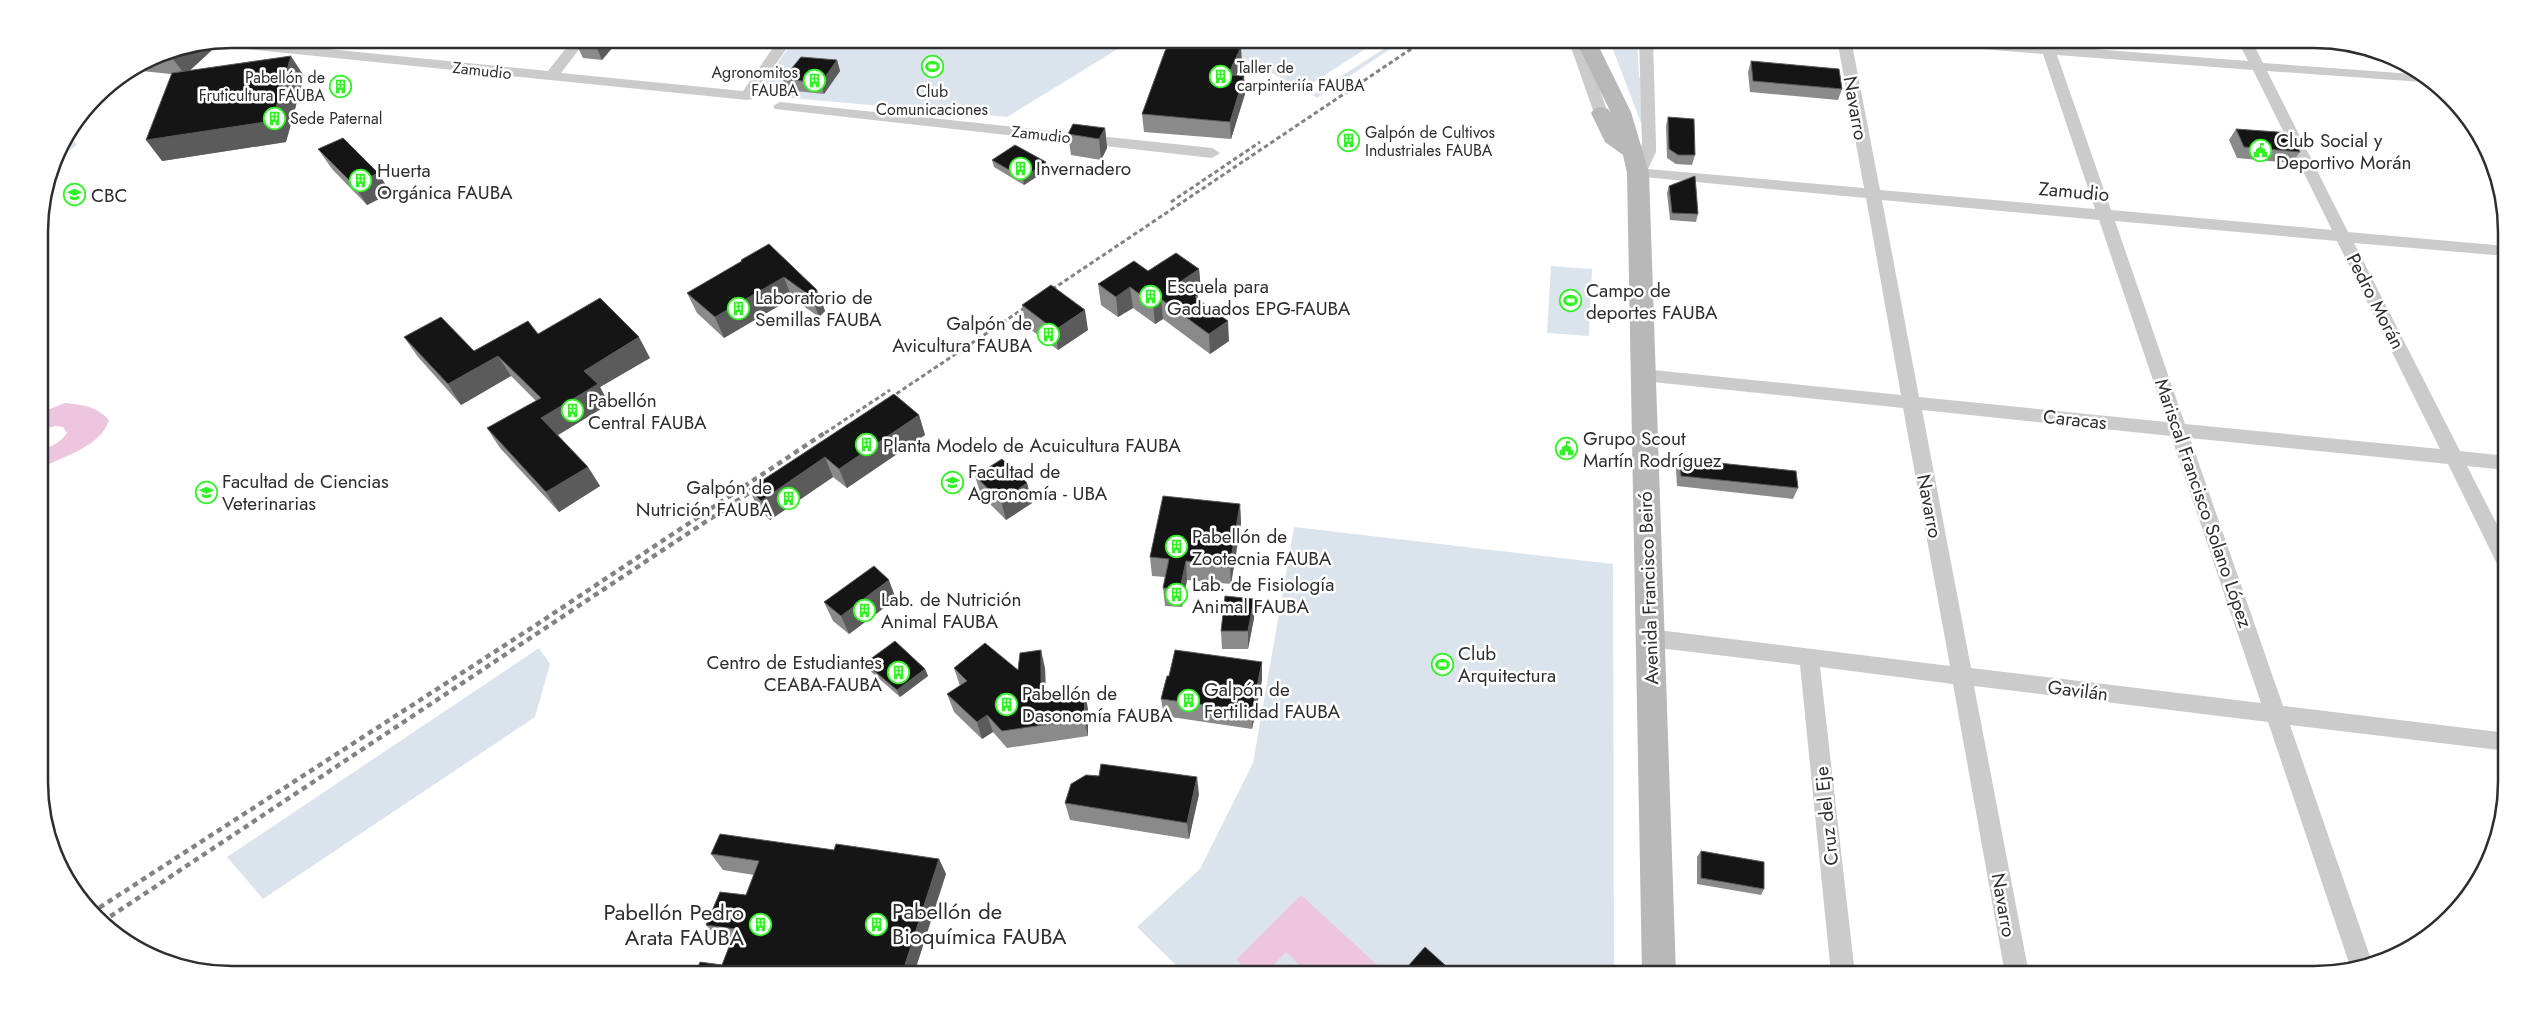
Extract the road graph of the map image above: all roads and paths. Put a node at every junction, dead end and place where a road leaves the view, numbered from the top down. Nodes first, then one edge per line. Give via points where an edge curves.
1 (274, 48) edge
2 (306, 48) edge
3 (573, 48) edge
4 (780, 48) edge
5 (1578, 48) edge
6 (1589, 48) edge
7 (1595, 48) edge
8 (1646, 48) edge
9 (1846, 48) edge
10 (2048, 48) edge
11 (2077, 48) edge
12 (2249, 48) edge
13 (303, 51) junction
14 (1596, 64) junction
15 (2259, 66) junction
16 (551, 77) junction
17 (2418, 79) edge
18 (780, 106) dead end
19 (1601, 113) joint
20 (1212, 153) dead end
21 (1636, 165) junction
22 (1872, 194) junction
23 (2105, 214) junction
24 (2343, 236) junction
25 (2498, 250) edge
26 (1643, 375) junction
27 (1910, 401) junction
28 (2180, 430) junction
29 (2454, 458) junction
30 (2498, 462) edge
31 (2498, 546) edge
32 (1650, 638) junction
33 (1809, 658) junction
34 (1962, 676) junction
35 (2276, 714) junction
36 (2498, 741) edge
37 (2360, 960) edge
38 (1659, 966) edge
39 (1842, 966) edge
40 (2015, 966) edge

1 - 13 street, Zamudio
2 - 13 street
3 - 16 street
4 - 16 street, Zamudio via 747,96
5 - 19 street
6 - 14 main road
7 - 14 main road
8 - 21 street, Avenida Francisco Beiró via 1650,143 1648,152
9 - 22 street, Navarro
10 - 23 street, Mariscal Francisco Solano López
11 - 15 street
12 - 15 street, Pedro Morán
13 - 16 street, Zamudio
14 - 21 main road via 1621,112
15 - 17 street
15 - 24 street, Pedro Morán
18 - 20 street, Zamudio
19 - 21 main road via 1612,137
21 - 22 street, Zamudio
21 - 26 main road, Avenida Francisco Beiró
22 - 23 street, Zamudio
22 - 27 street, Navarro
23 - 24 street, Zamudio
23 - 28 street, Mariscal Francisco Solano López
24 - 25 street, Zamudio
24 - 29 street, Pedro Morán
26 - 27 street, Caracas
26 - 32 main road, Avenida Francisco Beiró
27 - 28 street, Caracas
27 - 34 street, Navarro
28 - 29 street, Caracas
28 - 35 street, Mariscal Francisco Solano López
29 - 30 street, Caracas
29 - 31 street, Pedro Morán
32 - 33 street, Gavilán
32 - 38 main road, Avenida Francisco Beiró
33 - 34 street, Gavilán
33 - 39 street, Cruz del Eje
34 - 35 street, Gavilán
34 - 40 street, Navarro
35 - 36 street, Gavilán
35 - 37 street, Mariscal Francisco Solano López

